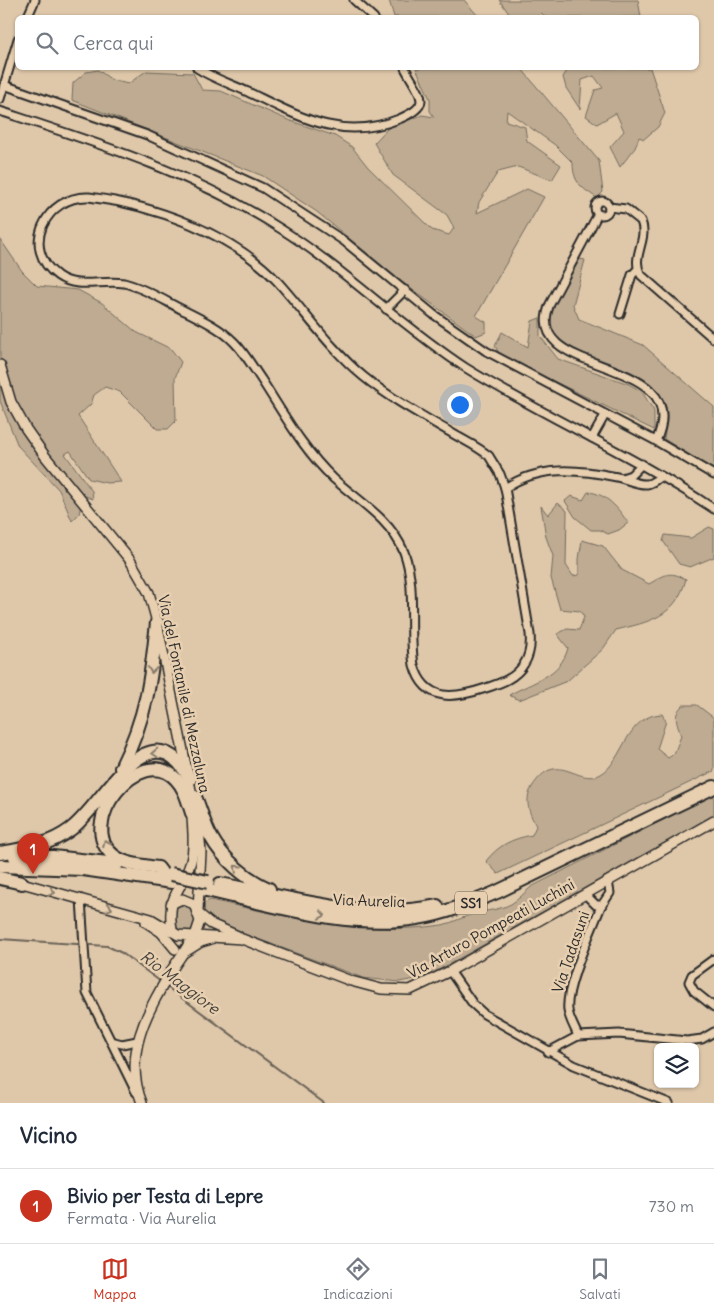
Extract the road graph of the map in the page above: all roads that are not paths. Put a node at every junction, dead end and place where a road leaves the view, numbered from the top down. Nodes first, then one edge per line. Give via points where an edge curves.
1 (34, 0) edge
2 (354, 0) edge
3 (28, 15) edge
4 (371, 15) edge
5 (15, 49) edge
6 (201, 70) edge
7 (406, 70) edge
8 (4, 84) junction
9 (0, 99) edge
10 (0, 111) edge
11 (609, 207) junction
12 (598, 214) junction
13 (638, 269) junction
14 (405, 290) junction
15 (386, 309) junction
16 (620, 314) dead end
17 (714, 339) edge
18 (0, 365) edge
19 (604, 415) junction
20 (592, 438) junction
21 (656, 441) junction
22 (642, 464) junction
23 (714, 475) edge
24 (661, 476) junction
25 (622, 478) junction
26 (505, 488) junction
27 (714, 509) edge
28 (157, 622) junction
29 (118, 778) junction
30 (714, 778) edge
31 (190, 779) junction
32 (714, 787) edge
33 (192, 792) junction
34 (193, 809) junction
35 (714, 821) edge
36 (0, 853) edge
37 (0, 858) edge
38 (0, 866) edge
39 (168, 876) junction
40 (0, 878) edge
41 (608, 881) junction
42 (22, 883) joint
43 (207, 886) junction
44 (585, 894) junction
45 (81, 899) junction
46 (312, 902) junction
47 (171, 904) junction
48 (601, 906) junction
49 (198, 912) junction
50 (137, 916) junction
51 (173, 931) junction
52 (194, 936) junction
53 (224, 937) junction
54 (242, 939) junction
55 (179, 951) junction
56 (714, 959) edge
57 (450, 971) junction
58 (714, 1007) edge
59 (714, 1032) edge
60 (578, 1036) junction
61 (111, 1041) junction
62 (136, 1041) junction
63 (548, 1052) junction
64 (141, 1103) edge
65 (669, 1103) edge

1 - 3 street
2 - 4 street
5 - 8 street
6 - 7 street via 307,119 362,129 384,125 414,113 420,107 422,100
8 - 9 street
8 - 14 street via 147,135 249,181 344,241
10 - 15 street via 141,158 229,198 316,252
11 - 12 street via 607,213
11 - 12 street via 604,201 598,202 595,208
11 - 13 street via 626,209 641,220 644,236 636,260
12 - 21 street via 550,304 547,324 553,338 565,350 636,379 650,389 662,416
13 - 16 street via 632,276
13 - 17 street
14 - 15 street
14 - 19 street via 433,314 491,354
15 - 20 street via 465,367
18 - 28 street, Via del Fontanile di Mezzaluna via 8,394 26,429 133,564 149,593
19 - 20 street
19 - 21 street
20 - 22 street
21 - 23 street
22 - 24 street
22 - 25 street via 631,475
24 - 25 street via 646,484
24 - 27 street
25 - 26 street via 555,470 526,476
26 - 26 street via 530,634 528,656 521,669 504,682 462,695 442,695 424,684 415,668 407,565 401,547 386,523 333,478 312,455 246,356 228,336 130,285 74,283 58,276 48,268 39,252 39,234 45,220 66,202 89,197 164,213 211,234 249,257 273,277 334,349 362,376 487,455
28 -> 29 highway via 151,684 142,722
28 - 31 street, Via del Fontanile di Mezzaluna
31 -> 29 highway via 176,760 156,751 138,757
29 - 36 highway via 86,816 62,836 40,846
30 - 46 highway, Via Aurelia / SS1 via 493,885 449,902 390,911
31 - 33 street, Via del Fontanile di Mezzaluna
43 -> 32 highway, Via Aurelia / SS1 via 314,913 352,919 390,920 427,916 461,907 497,892
33 - 34 street, Via del Fontanile di Mezzaluna
46 -> 33 highway via 269,889 244,874 213,841
39 -> 34 highway via 158,868 126,862 111,853 101,834 105,810 130,778 142,771 157,769 178,780
34 - 47 street, Via del Fontanile di Mezzaluna via 192,856
34 - 49 street, Via del Fontanile di Mezzaluna via 201,852
35 - 41 street, Via Arturo Pompeati Luchini
37 - 39 highway, Via Aurelia / SS1 via 83,860
38 - 39 highway, Via Aurelia / SS1
39 - 43 highway, Via Aurelia / SS1
40 - 42 highway
41 - 44 street, Via Arturo Pompeati Luchini
41 - 48 street, Via Tadasuni via 610,893 607,902
42 -> 45 street
43 - 46 highway, Via Aurelia / SS1
44 - 48 street, Via Tadasuni
44 - 57 street, Via Arturo Pompeati Luchini
45 -> 50 street
45 - 61 street via 87,993
47 - 49 street via 187,899
47 - 51 street
48 - 60 street, Via Tadasuni via 568,1003
49 - 52 street via 200,926
49 - 54 street, Via Arturo Pompeati Luchini via 209,923
50 - 51 street via 154,920
50 - 55 street via 161,932
51 - 52 street
51 - 55 street
52 - 53 street, Via Arturo Pompeati Luchini
52 - 55 street
53 - 54 street, Via Arturo Pompeati Luchini
53 - 55 street, Via Arturo Pompeati Luchini
54 - 57 street, Via Arturo Pompeati Luchini via 351,981 381,989 413,989
55 - 62 street
56 - 58 street via 692,975 689,982 694,991
57 - 63 street via 478,1009
59 - 60 street via 700,1040 687,1041 619,1034
60 - 63 street
61 - 62 street via 122,1044
61 - 64 street
62 - 64 street via 134,1072
63 - 65 street

